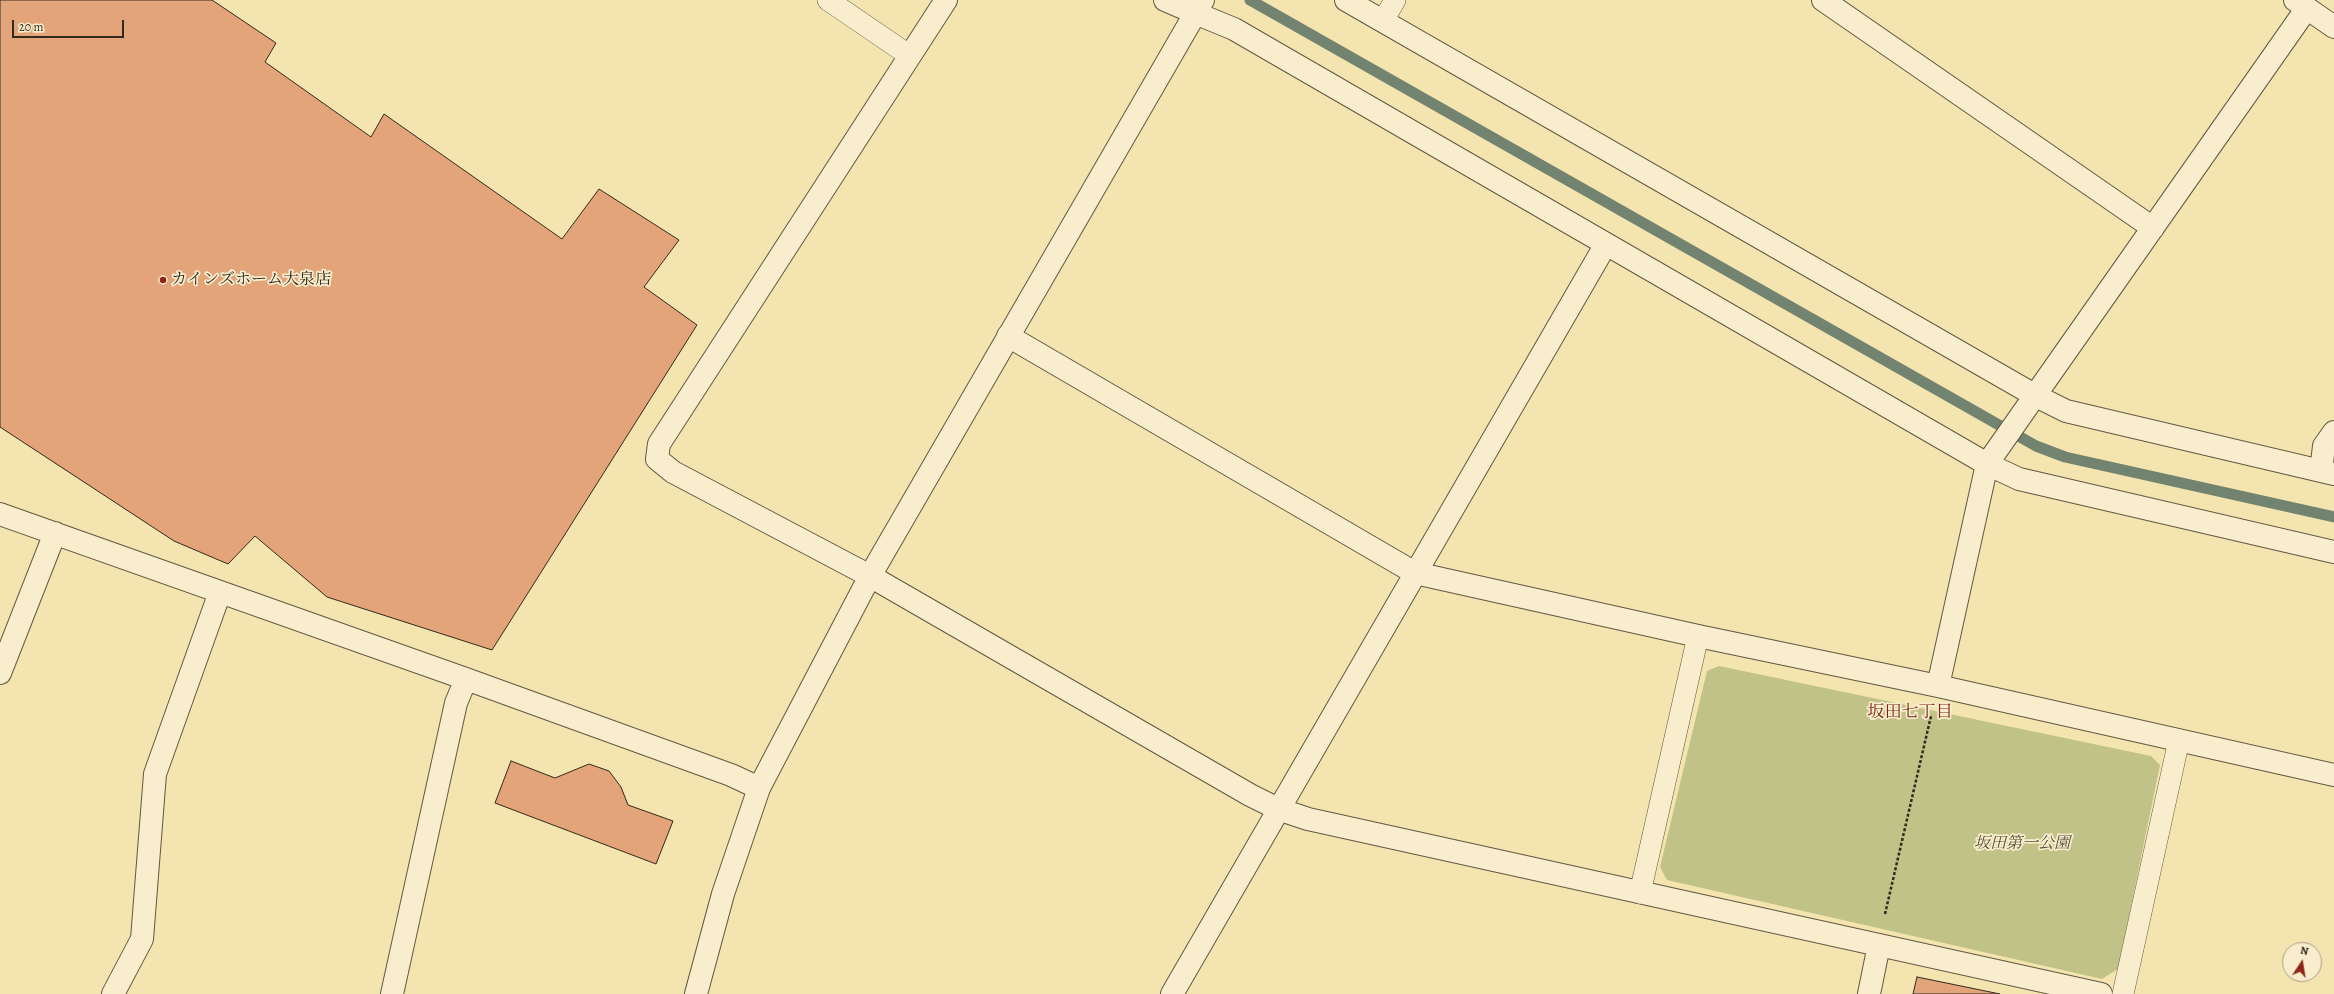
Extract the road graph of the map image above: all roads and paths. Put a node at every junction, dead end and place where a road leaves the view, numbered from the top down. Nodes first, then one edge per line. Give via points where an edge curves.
1 (828, 0) edge
2 (946, 0) edge
3 (1165, 0) edge
4 (1346, 0) edge
5 (1395, 0) edge
6 (1823, 0) edge
7 (2301, 4) edge
8 (1199, 7) edge
9 (1383, 21) junction
10 (2334, 27) edge
11 (910, 56) junction
12 (2153, 228) junction
13 (1606, 244) junction
14 (1008, 336) junction
15 (2030, 403) junction
16 (2334, 432) edge
17 (1991, 458) junction
18 (2327, 472) edge
19 (0, 514) edge
20 (55, 533) junction
21 (2334, 552) edge
22 (1415, 573) junction
23 (870, 576) junction
24 (220, 592) junction
25 (1698, 636) junction
26 (0, 673) edge
27 (466, 679) junction
28 (1938, 686) junction
29 (1932, 710) dead end
30 (2179, 740) junction
31 (2334, 774) edge
32 (759, 788) junction
33 (1278, 809) junction
34 (1640, 893) junction
35 (1883, 920) dead end
36 (1880, 945) junction
37 (113, 994) edge
38 (392, 994) edge
39 (696, 994) edge
40 (1172, 994) edge
41 (1869, 994) edge
42 (2101, 994) edge
43 (2123, 994) edge

1 - 11 lane
2 - 11 street
3 - 8 street
4 - 9 street
5 - 9 lane
6 - 12 street
7 - 10 street
7 - 12 street
8 - 13 street
8 - 14 street
9 - 15 street
11 - 23 street via 659,444 658,459 673,472
12 - 15 street
13 - 17 street
13 - 22 street
14 - 22 street
14 - 23 street
15 - 17 street
15 - 18 street
16 - 18 street via 2324,446
17 - 21 street via 2019,479
17 - 28 street
19 - 20 street
20 - 24 street
20 - 26 street
22 - 25 street
22 - 33 street
23 - 32 street
23 - 33 street
24 - 27 street
24 - 37 street via 155,774 142,939
25 - 28 street
25 - 34 lane
27 - 32 street via 731,775
27 - 38 street via 456,703
28 - 30 street
29 - 35 path
30 - 31 street
30 - 43 lane
32 - 39 street via 723,894
33 - 34 street via 1308,819
33 - 40 street
34 - 36 street
36 - 41 street
36 - 42 street

